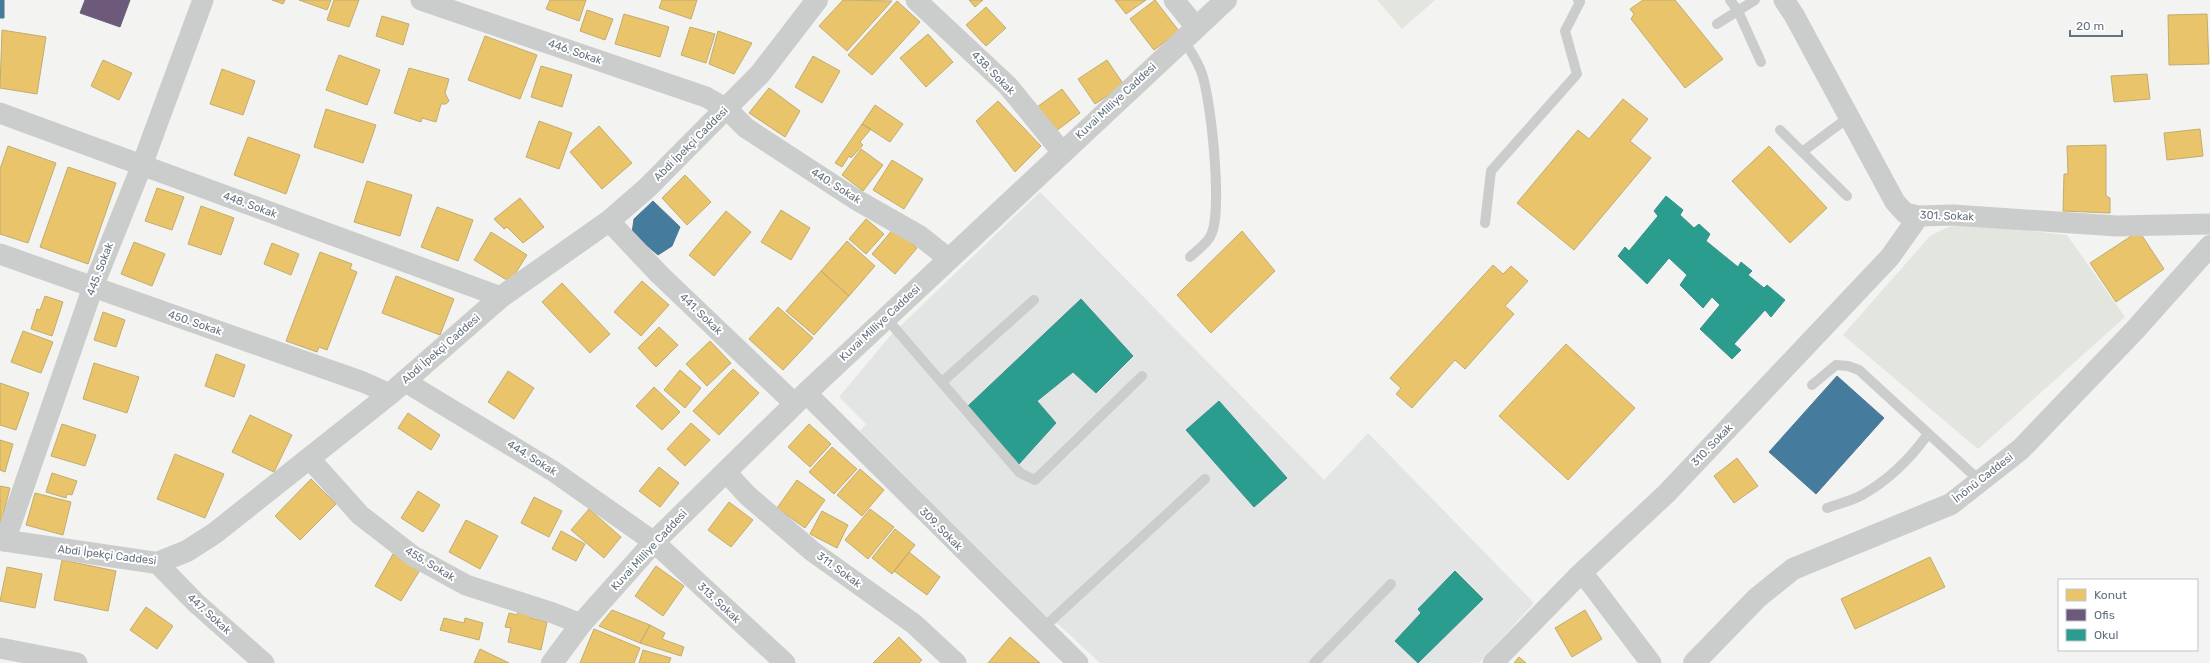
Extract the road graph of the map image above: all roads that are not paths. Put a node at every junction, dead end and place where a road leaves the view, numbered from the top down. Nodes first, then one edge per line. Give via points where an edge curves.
1 (203, 0) edge
2 (421, 0) edge
3 (817, 0) edge
4 (916, 0) edge
5 (1174, 0) edge
6 (1226, 0) edge
7 (1578, 0) edge
8 (1730, 0) edge
9 (1755, 0) edge
10 (1784, 0) edge
11 (463, 7) edge
12 (1738, 11) junction
13 (1717, 24) dead end
14 (1190, 33) junction
15 (1760, 62) dead end
16 (727, 109) junction
17 (0, 113) edge
18 (1849, 117) junction
19 (1780, 130) dead end
20 (1062, 152) junction
21 (1802, 152) junction
22 (142, 165) junction
23 (1848, 196) dead end
24 (1919, 216) junction
25 (609, 221) junction
26 (1485, 223) dead end
27 (2210, 224) edge
28 (2210, 246) edge
29 (0, 254) edge
30 (1190, 257) dead end
31 (949, 259) junction
32 (93, 286) junction
33 (501, 297) junction
34 (1034, 300) dead end
35 (886, 318) junction
36 (1142, 376) dead end
37 (942, 382) junction
38 (1812, 385) dead end
39 (397, 387) junction
40 (800, 399) junction
41 (1928, 434) junction
42 (309, 458) junction
43 (726, 472) junction
44 (1205, 479) dead end
45 (1980, 481) junction
46 (1827, 508) dead end
47 (2, 541) edge
48 (654, 542) junction
49 (157, 563) junction
50 (1582, 572) junction
51 (1391, 584) dead end
52 (581, 624) junction
53 (1042, 629) junction
54 (0, 648) edge
55 (1705, 658) edge
56 (77, 663) edge
57 (264, 663) edge
58 (552, 663) edge
59 (784, 663) edge
60 (956, 663) edge
61 (1078, 663) edge
62 (1314, 663) edge
63 (1493, 663) edge
64 (1651, 663) edge

1 - 22 street, 445. Sokak
2 - 11 street, 446. Sokak
3 - 16 street, Abdi İpekçi Caddesi via 760,74
4 - 20 street, 438. Sokak via 1008,86
5 - 14 street
6 - 14 street, Kuvai Milliye Caddesi
7 - 26 lane via 1580,2 1565,32 1578,74 1492,171
8 - 12 lane
9 - 12 lane
10 - 18 street, 301. Sokak
11 - 16 street, 446. Sokak via 706,97
12 - 13 lane
12 - 15 lane
14 - 20 street, Kuvai Milliye Caddesi
14 - 30 lane via 1201,71 1211,127 1216,178 1216,206 1211,235
16 - 25 street, Abdi İpekçi Caddesi via 647,188
16 - 31 street, 440. Sokak via 746,128 920,236
17 - 22 street, 448. Sokak
18 - 21 lane
18 - 24 street, 301. Sokak via 1895,202 1905,213
19 - 21 lane
20 - 31 street, Kuvai Milliye Caddesi
21 - 23 lane
22 - 32 street, 445. Sokak
22 - 33 street, 448. Sokak
24 - 27 street, 301. Sokak via 1953,215 2117,226
24 - 50 street, 310. Sokak via 1890,257 1784,370 1666,494
25 - 33 street, Abdi İpekçi Caddesi
25 - 40 street, 441. Sokak via 659,274
28 - 45 street, İnönü Caddesi via 2134,331 2021,449
29 - 32 street, 450. Sokak
31 - 35 street, Kuvai Milliye Caddesi
32 - 39 street, 450. Sokak via 363,382
32 - 47 street, 445. Sokak
33 - 39 street, Abdi İpekçi Caddesi
34 - 37 lane
35 - 37 lane
35 - 40 street, Kuvai Milliye Caddesi
36 - 37 lane via 1035,480 1020,473
38 - 41 lane via 1836,365 1859,370
39 - 42 street, Abdi İpekçi Caddesi
39 - 48 street, 444. Sokak via 554,471
40 - 43 street, Kuvai Milliye Caddesi
40 - 53 street, 309. Sokak
41 - 45 lane
41 - 46 lane via 1914,454 1897,471 1862,495
42 - 49 street, Abdi İpekçi Caddesi via 215,533 187,551
42 - 52 street, 455. Sokak via 360,515 413,556 466,585
43 - 48 street, Kuvai Milliye Caddesi
43 - 60 street, 311. Sokak via 747,495 812,551 914,624
44 - 53 lane
45 - 55 street, İnönü Caddesi via 1951,504 1793,569 1757,598
47 - 49 street, Abdi İpekçi Caddesi
48 - 52 street, Kuvai Milliye Caddesi
48 - 59 street, 313. Sokak
49 - 57 street, 447. Sokak via 196,603
50 - 63 street, 310. Sokak
50 - 64 street
51 - 62 lane
52 - 58 street, Kuvai Milliye Caddesi
53 - 61 street, 309. Sokak
54 - 56 street

